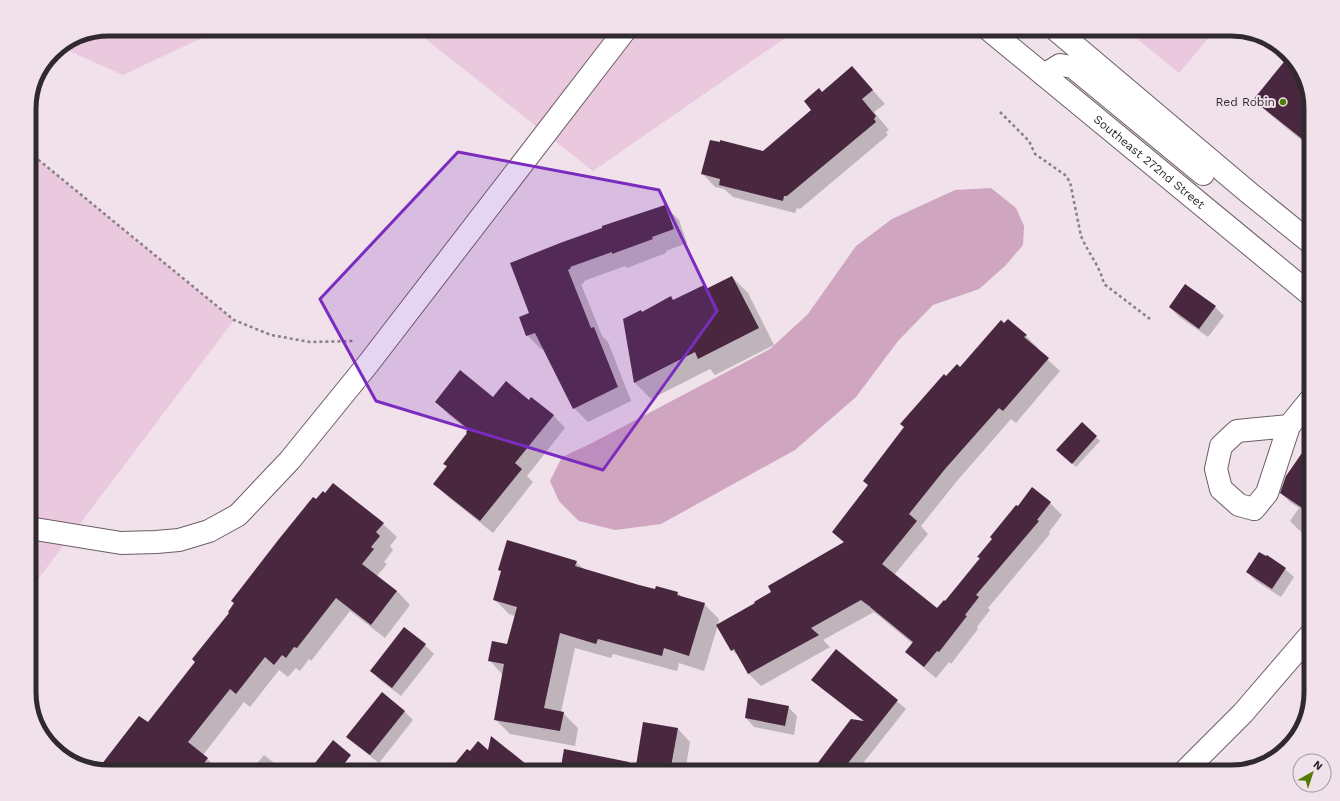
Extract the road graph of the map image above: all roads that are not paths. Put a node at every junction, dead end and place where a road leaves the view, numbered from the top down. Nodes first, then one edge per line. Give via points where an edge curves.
1 (621, 36) edge
2 (996, 36) edge
3 (1063, 36) edge
4 (1044, 76) junction
5 (1248, 192) junction
6 (1304, 237) edge
7 (1304, 289) edge
8 (1304, 408) edge
9 (1289, 426) dead end
10 (36, 529) edge
11 (1304, 642) edge
12 (1191, 765) edge

1 - 10 main road via 368,364 290,460 238,515 209,531 180,540 156,542 121,543
2 - 4 main road, Southeast 272nd Street
3 - 5 main road
4 - 5 main road via 1060,65 1073,67 1210,179
4 - 7 main road, Southeast 272nd Street
5 - 6 main road
8 - 9 main road
11 - 12 main road via 1243,713

